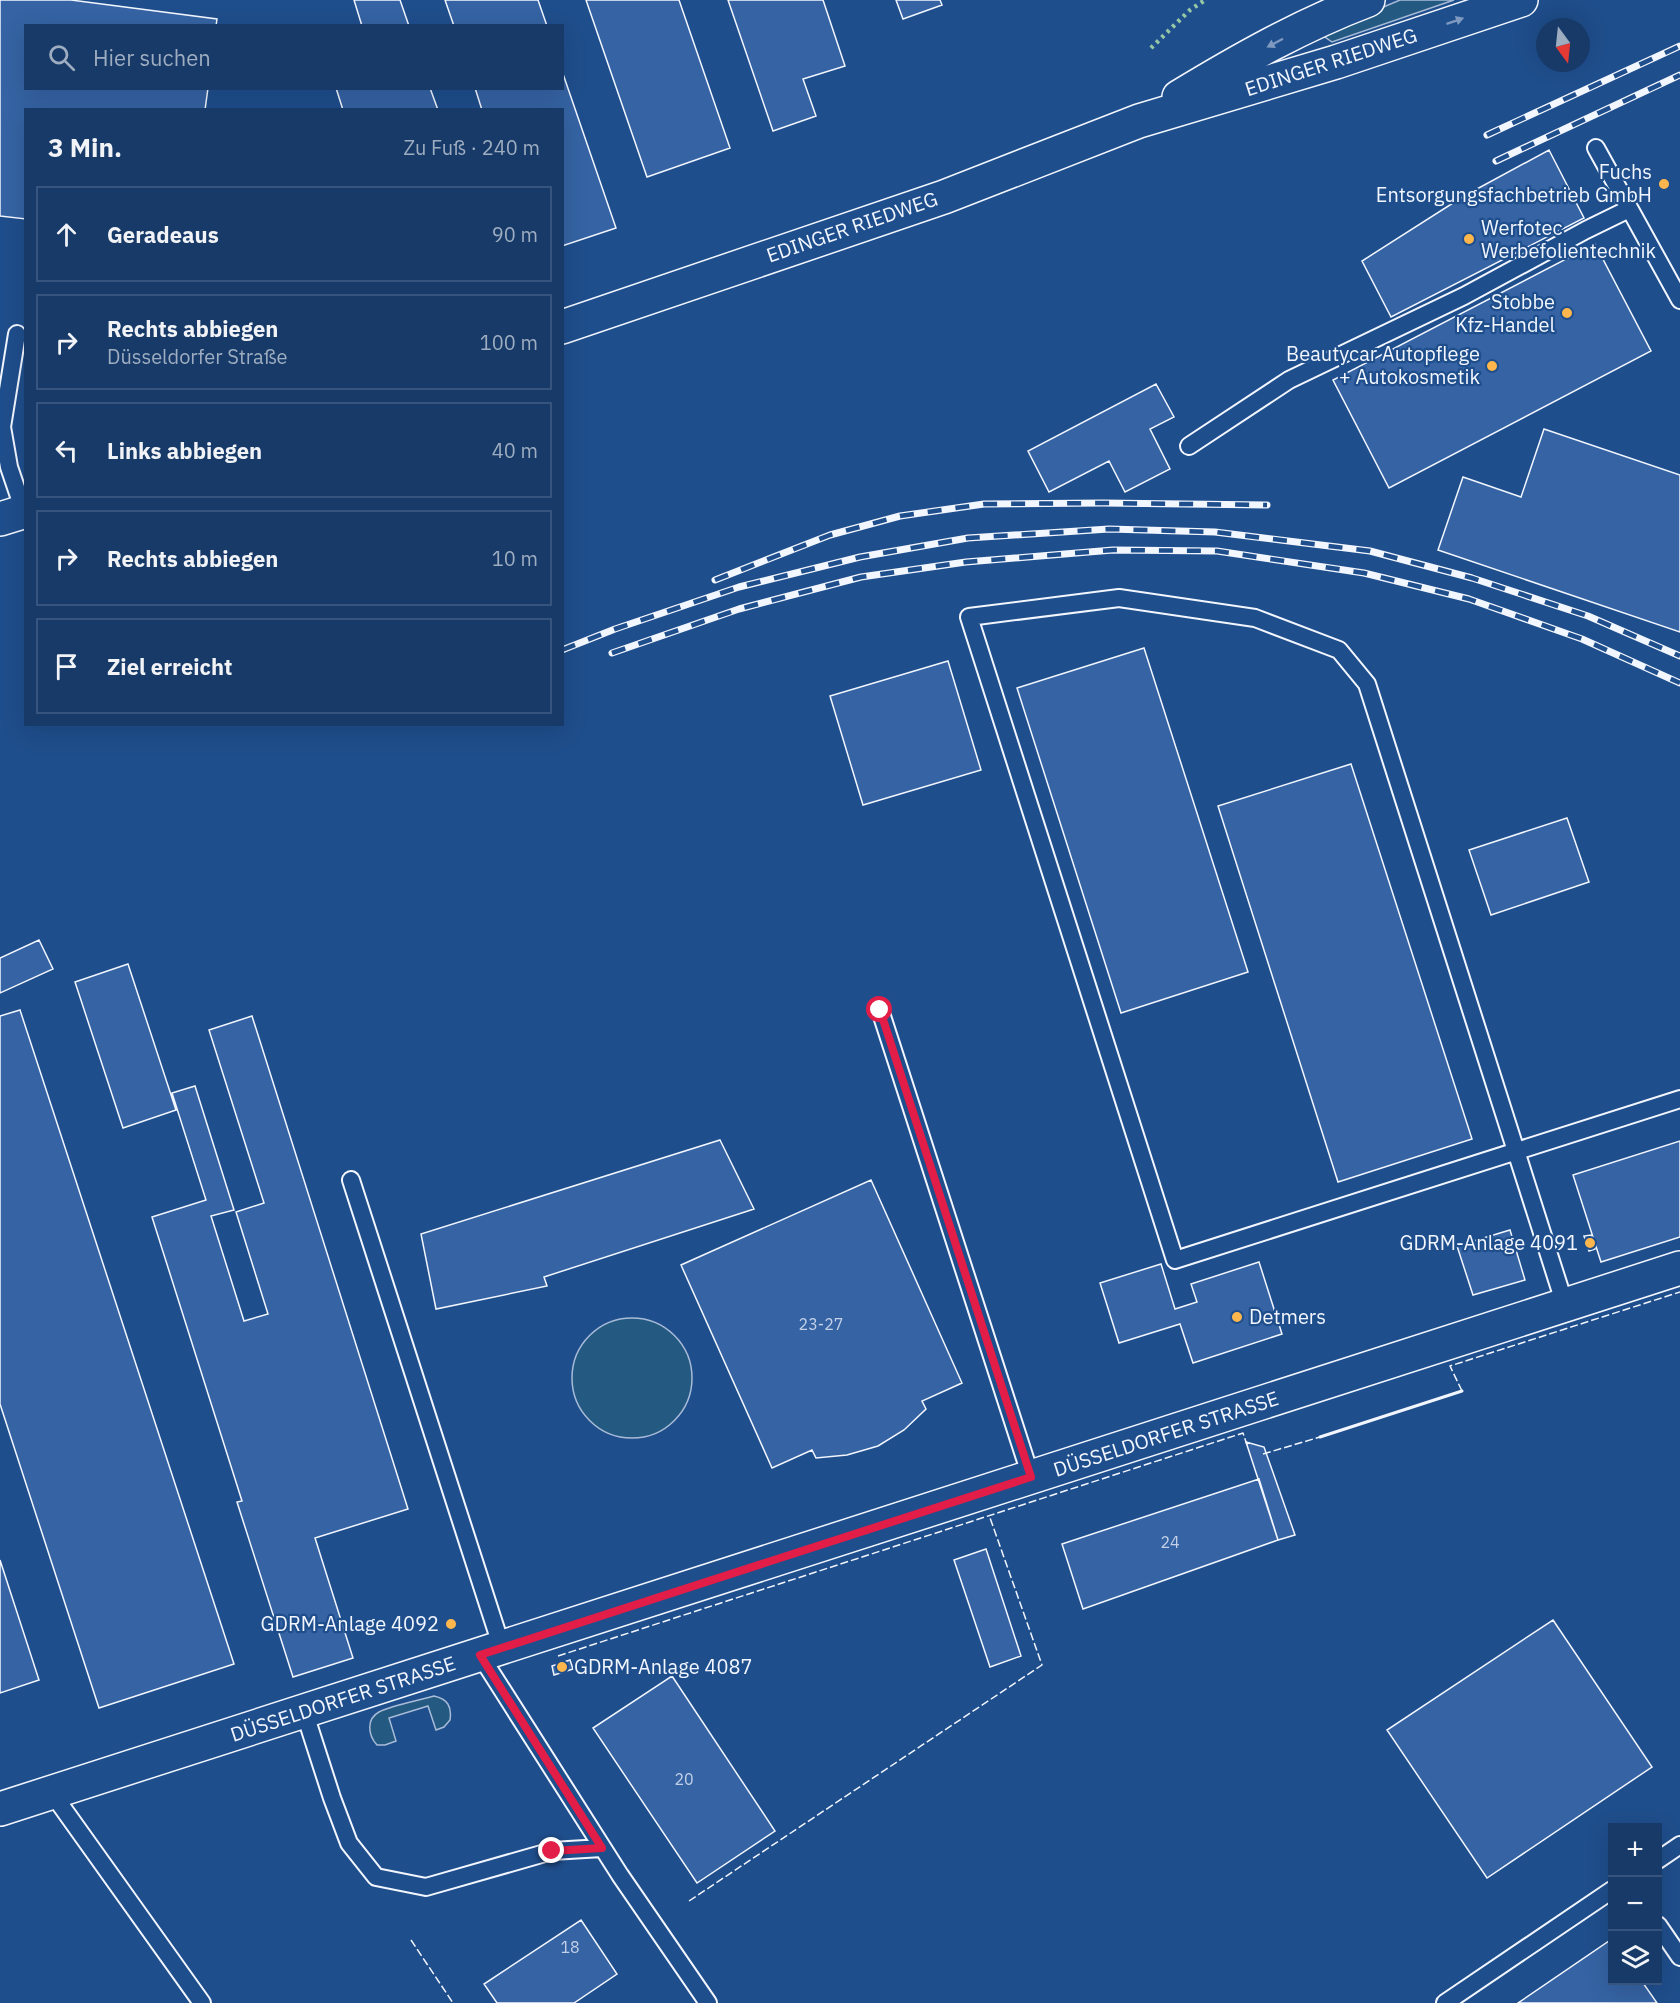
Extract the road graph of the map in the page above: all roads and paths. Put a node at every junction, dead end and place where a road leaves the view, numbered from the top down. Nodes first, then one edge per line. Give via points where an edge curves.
1 (1368, 0) edge
2 (1521, 0) edge
3 (1336, 8) edge
4 (1139, 121) junction
5 (1596, 148) dead end
6 (1629, 209) junction
7 (1680, 300) edge
8 (564, 326) edge
9 (17, 334) dead end
10 (1189, 446) dead end
11 (16, 514) edge
12 (880, 1010) dead end
13 (1680, 1099) edge
14 (1516, 1151) junction
15 (351, 1180) dead end
16 (1680, 1268) edge
17 (1565, 1305) junction
18 (1031, 1477) junction
19 (491, 1651) junction
20 (304, 1711) junction
21 (52, 1793) junction
22 (0, 1809) edge
23 (1680, 1845) edge
24 (602, 1848) junction
25 (1662, 1857) edge
26 (1608, 1893) edge
27 (1662, 1931) edge
28 (1680, 1957) edge
29 (202, 2003) edge
30 (708, 2003) edge
31 (1445, 2003) edge

1 - 3 street, EDINGER RIEDWEG
4 -> 2 street, EDINGER RIEDWEG via 1336,62
3 -> 4 street, EDINGER RIEDWEG
4 - 8 street, EDINGER RIEDWEG via 944,197
5 - 6 lane
6 - 7 lane
6 - 10 lane via 1464,296 1289,380
9 - 11 lane via 2,427
12 - 18 lane
13 - 14 lane
14 - 14 lane via 1367,684 1339,650 1255,618 1119,598 969,617 1174,1260
14 - 17 lane
15 - 19 lane
16 - 17 street, DÜSSELDORFER STRASSE
17 - 18 street, DÜSSELDORFER STRASSE
18 - 19 street, DÜSSELDORFER STRASSE
19 - 20 street, DÜSSELDORFER STRASSE
19 - 24 lane
20 - 21 street, DÜSSELDORFER STRASSE
20 - 24 lane via 349,1843 376,1878 426,1887 552,1851
21 - 22 street, DÜSSELDORFER STRASSE
21 - 29 lane
23 - 25 lane
24 - 30 lane
26 - 31 lane
27 - 28 lane

